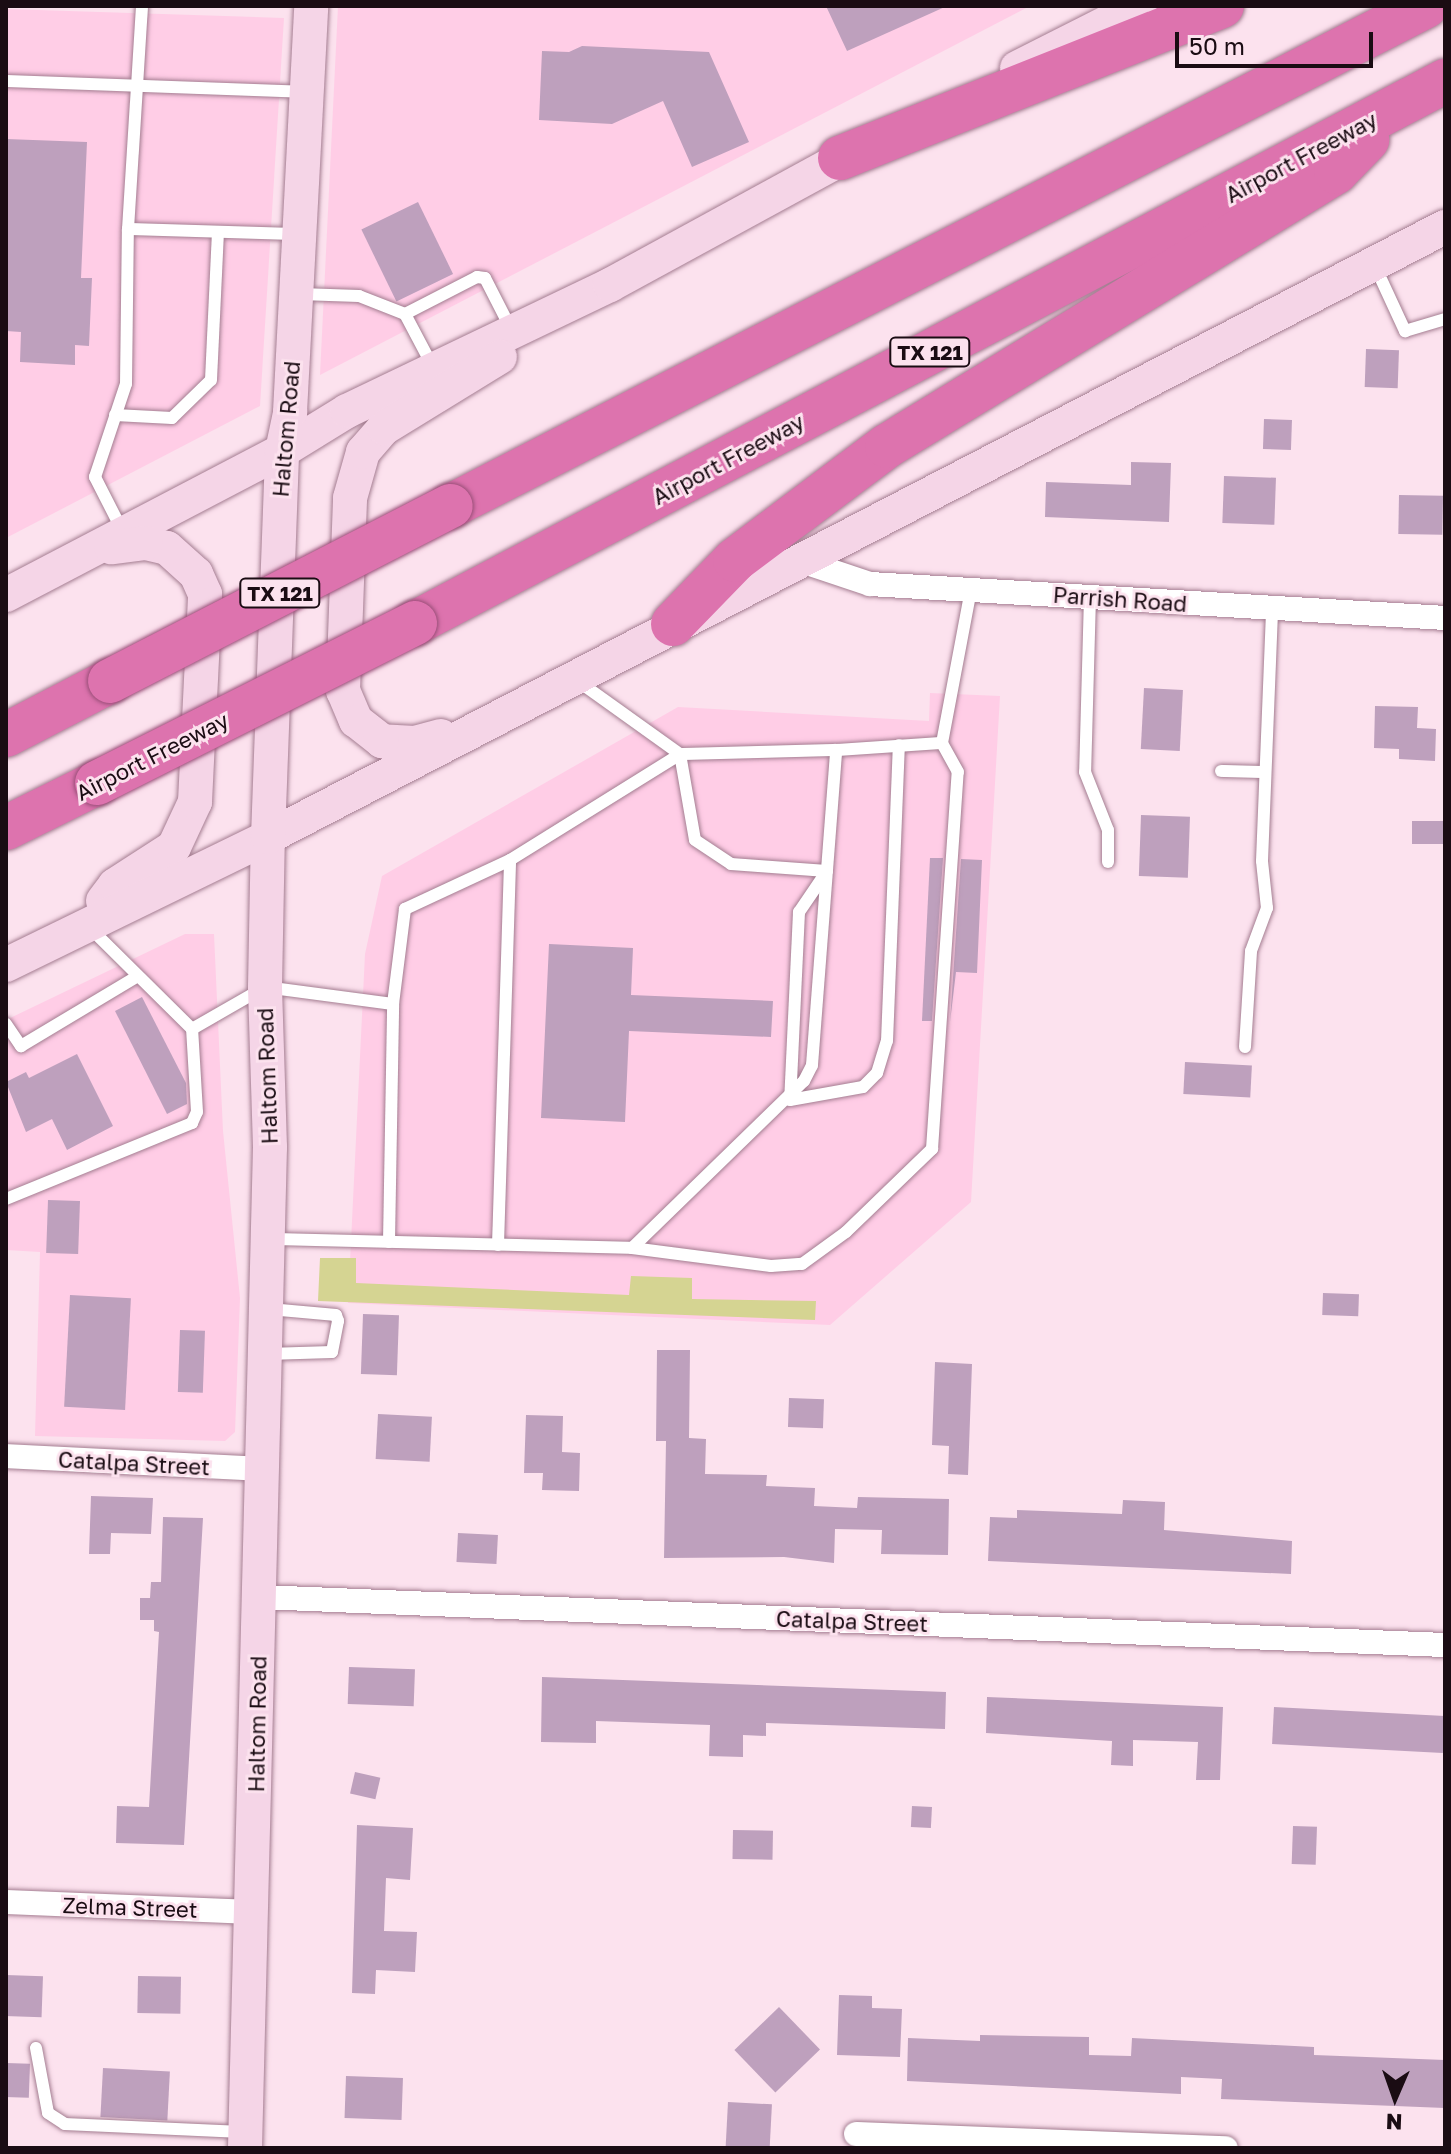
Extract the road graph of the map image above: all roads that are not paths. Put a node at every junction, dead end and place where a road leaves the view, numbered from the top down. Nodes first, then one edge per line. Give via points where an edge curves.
1 (142, 6) edge
2 (311, 6) edge
3 (1140, 6) edge
4 (1222, 6) edge
5 (1426, 6) edge
6 (6, 81) edge
7 (1445, 81) edge
8 (138, 86) junction
9 (307, 92) junction
10 (1406, 101) junction
11 (840, 158) junction
12 (1445, 227) edge
13 (128, 229) junction
14 (218, 232) junction
15 (299, 234) junction
16 (1373, 263) junction
17 (610, 285) junction
18 (296, 294) junction
19 (405, 314) junction
20 (1445, 319) edge
21 (513, 331) junction
22 (434, 369) junction
23 (115, 415) junction
24 (282, 451) junction
25 (125, 534) junction
26 (93, 552) junction
27 (798, 560) junction
28 (971, 590) junction
29 (6, 595) edge
30 (1090, 597) junction
31 (1272, 609) junction
32 (1445, 618) edge
33 (673, 624) junction
34 (572, 677) junction
35 (478, 725) junction
36 (6, 735) edge
37 (942, 743) junction
38 (899, 745) junction
39 (836, 750) junction
40 (680, 754) junction
41 (1221, 771) dead end
42 (1265, 772) junction
43 (6, 828) edge
44 (268, 837) junction
45 (510, 860) junction
46 (1108, 862) dead end
47 (827, 871) junction
48 (85, 923) junction
49 (6, 965) edge
50 (138, 976) junction
51 (265, 987) junction
52 (393, 1004) junction
53 (6, 1024) edge
54 (192, 1029) junction
55 (1245, 1047) dead end
56 (790, 1100) junction
57 (6, 1199) edge
58 (268, 1239) junction
59 (389, 1242) junction
60 (498, 1245) junction
61 (632, 1248) junction
62 (266, 1309) junction
63 (265, 1354) junction
64 (6, 1456) edge
65 (262, 1469) junction
66 (260, 1597) junction
67 (1445, 1645) edge
68 (6, 1902) edge
69 (253, 1912) junction
70 (36, 2048) dead end
71 (856, 2134) dead end
72 (245, 2140) edge
73 (1226, 2148) edge

1 - 8 lane
2 - 9 main road, Haltom Road
3 - 11 main road
4 - 11 highway
5 - 36 highway, TX 121, bridge
6 - 8 lane
7 - 10 highway, Airport Freeway / TX 121
8 - 9 lane
8 - 13 lane
9 - 15 main road, Haltom Road
10 - 33 highway via 1336,172 887,446 735,560
10 - 43 highway, Airport Freeway / TX 121, bridge via 415,623
11 - 17 main road
12 - 16 main road
13 - 14 lane
13 - 23 lane via 126,384
14 - 15 lane
14 - 23 lane via 211,380 172,418
15 - 18 main road, Haltom Road
16 - 20 lane via 1405,331
16 - 27 main road
17 - 21 main road
17 - 35 main road via 384,428 363,452 350,498 343,691 356,721 382,741 415,743
18 - 19 lane via 359,296
18 - 24 main road, Haltom Road via 290,412
19 - 21 lane via 477,277 485,278
19 - 22 lane
21 - 22 main road
22 - 24 main road via 347,411
23 - 25 lane via 95,477
24 - 25 main road
24 - 44 main road, Haltom Road
25 - 26 main road
26 - 29 main road
26 - 48 main road via 128,543 167,548 196,574 205,594 195,802 186,827 156,862 115,885
27 - 28 street, Parrish Road via 870,584
27 - 33 main road
28 - 30 street, Parrish Road
28 - 37 lane
30 - 31 street, Parrish Road
30 - 46 lane via 1085,772 1108,830
31 - 32 street, Parrish Road
31 - 42 lane
33 - 34 main road
34 - 35 main road
34 - 40 lane
35 - 44 main road
37 - 38 lane
37 - 61 lane via 958,772 932,1149 846,1232 802,1264 771,1266
38 - 39 lane
38 - 56 lane via 887,1041 877,1073 863,1087
39 - 40 lane
39 - 47 lane
40 - 45 lane
40 - 47 lane via 695,840 731,864
41 - 42 lane
42 - 55 lane via 1262,861 1267,908 1251,951
44 - 48 main road
44 - 51 main road, Haltom Road
45 - 52 lane via 405,909
45 - 60 lane
47 - 56 lane via 812,1065
47 - 56 lane via 799,912
48 - 49 main road
48 - 50 lane
50 - 53 lane via 21,1046
50 - 54 lane
51 - 52 lane
51 - 54 lane
51 - 58 main road, Haltom Road
52 - 59 lane
54 - 57 lane via 197,1112 192,1123
56 - 61 lane
58 - 59 lane
58 - 62 main road, Haltom Road
59 - 60 lane
60 - 61 lane
62 - 63 main road, Haltom Road
62 - 63 lane via 336,1315 338,1321 332,1352
63 - 65 main road, Haltom Road
64 - 65 street, Catalpa Street
65 - 66 main road, Haltom Road
66 - 67 street, Catalpa Street
66 - 69 main road, Haltom Road
68 - 69 street, Zelma Street
69 - 72 main road, Haltom Road
70 - 72 lane via 48,2113 65,2124
71 - 73 street

